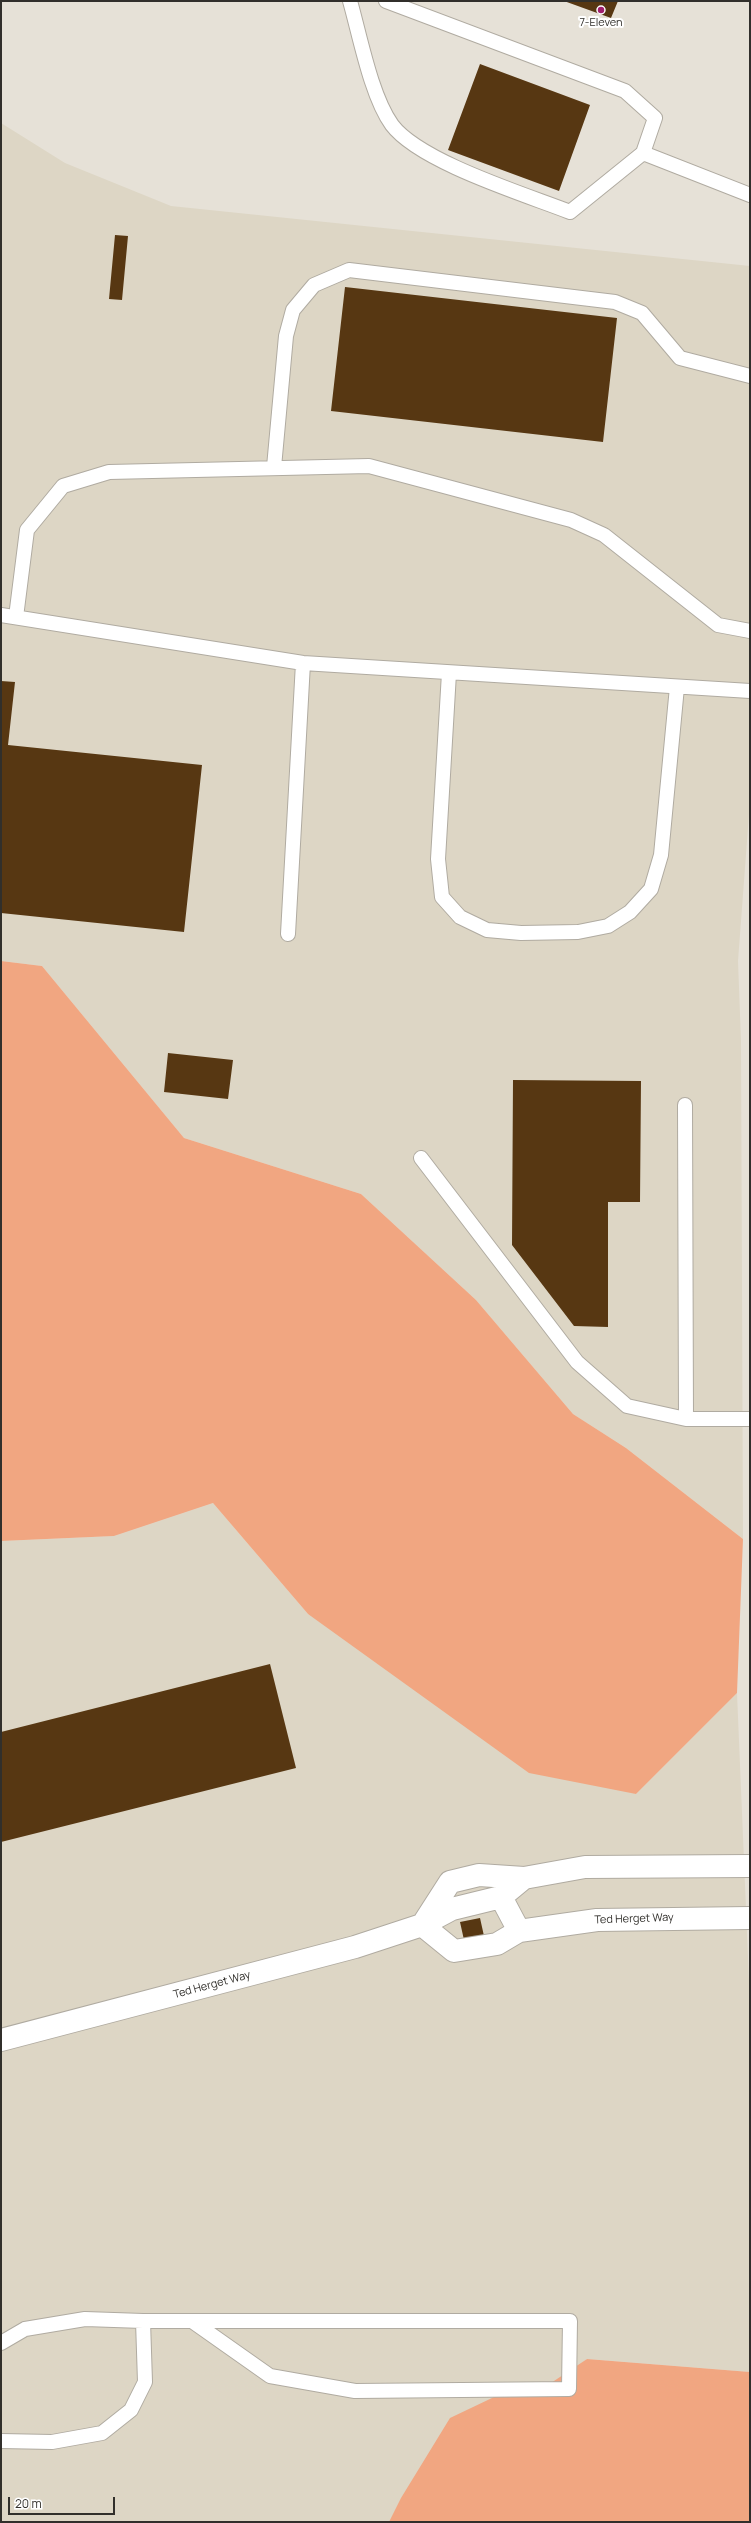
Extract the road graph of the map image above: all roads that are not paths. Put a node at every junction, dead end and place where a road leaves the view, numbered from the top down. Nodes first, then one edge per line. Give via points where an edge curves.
1 (350, 1) edge
2 (386, 1) edge
3 (643, 153) junction
4 (750, 195) edge
5 (750, 376) edge
6 (274, 467) junction
7 (1, 615) edge
8 (16, 617) junction
9 (750, 631) edge
10 (303, 663) junction
11 (449, 673) junction
12 (677, 687) junction
13 (750, 691) edge
14 (288, 934) dead end
15 (685, 1105) dead end
16 (421, 1158) dead end
17 (686, 1419) junction
18 (750, 1419) edge
19 (750, 1866) edge
20 (524, 1878) junction
21 (501, 1897) junction
22 (750, 1918) edge
23 (422, 1925) junction
24 (519, 1931) junction
25 (1, 2040) edge
26 (143, 2321) junction
27 (192, 2321) junction
28 (1, 2343) edge
29 (1, 2441) edge

1 - 3 lane via 377,96 391,124 411,144 439,160 570,212
2 - 3 lane via 625,91 655,118
3 - 4 lane
5 - 6 lane via 680,358 642,313 615,302 349,270 314,285 293,310 286,336
6 - 8 lane via 109,472 63,486 27,530
6 - 9 lane via 369,466 571,520 604,535 718,626
7 - 8 lane
8 - 10 lane
10 - 11 lane
10 - 14 lane
11 - 12 lane
11 - 12 lane via 438,859 442,897 460,916 487,930 521,933 578,932 608,926 630,912 651,889 661,856
12 - 13 lane
15 - 17 lane
16 - 17 lane via 577,1362 627,1406
17 - 18 lane
19 - 20 street, Ted Herget Way via 584,1867
20 - 21 street, Ted Herget Way
20 - 23 street, Ted Herget Way via 479,1875 450,1882
21 - 23 street, Ted Herget Way via 452,1909
21 - 24 street
22 - 24 street, Ted Herget Way via 597,1920
23 - 24 street, Ted Herget Way via 454,1951 497,1944
23 - 25 street, Ted Herget Way via 355,1947
26 - 27 lane
26 - 28 lane via 85,2319 25,2329
26 - 29 lane via 145,2382 131,2410 102,2433 52,2442
27 - 27 lane via 570,2321 569,2389 355,2391 270,2376

